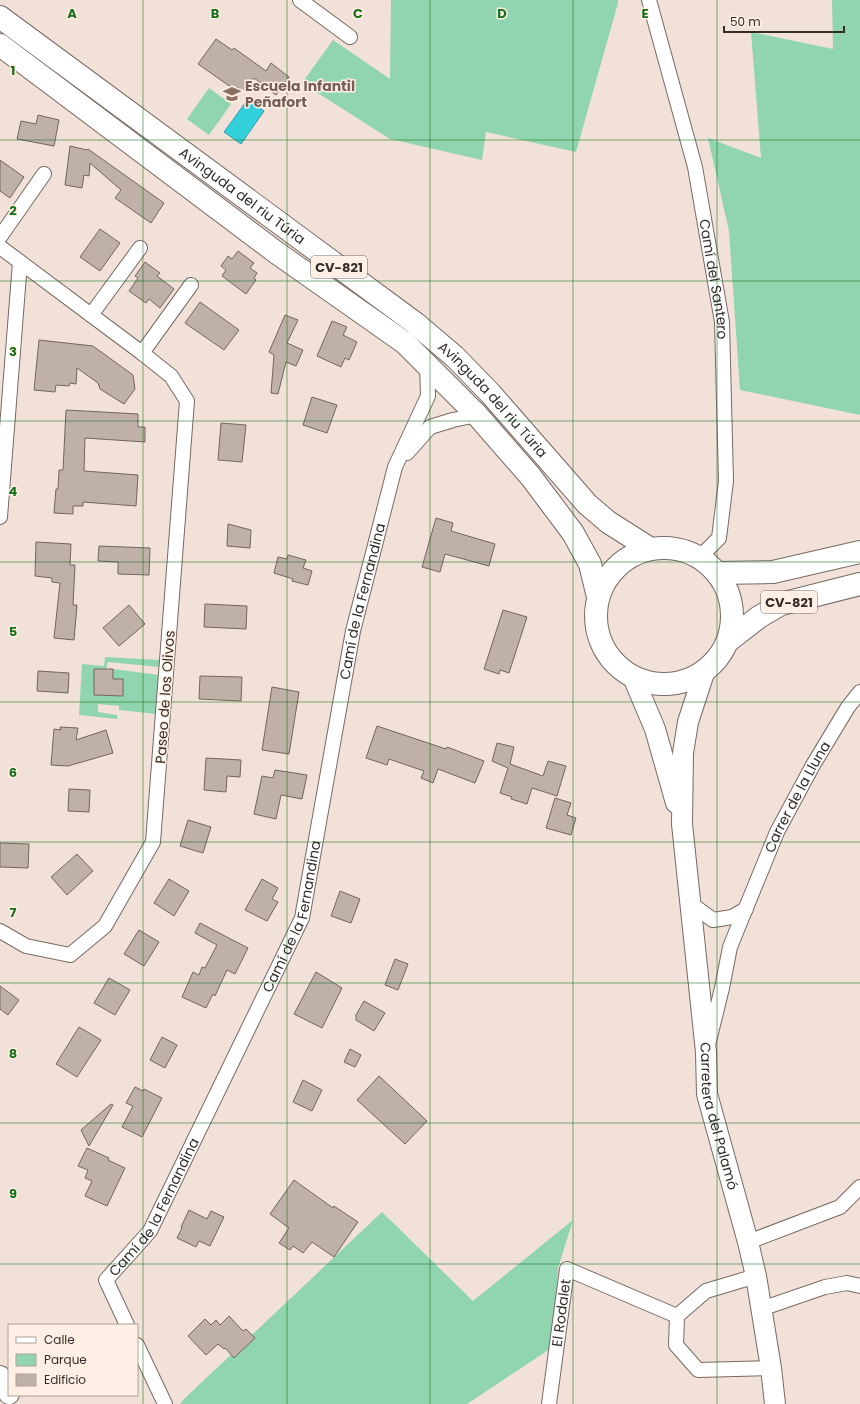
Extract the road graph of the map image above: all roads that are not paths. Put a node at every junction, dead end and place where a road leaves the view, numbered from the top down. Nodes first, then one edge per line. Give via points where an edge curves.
1 (300, 0) edge
2 (649, 0) edge
3 (0, 18) edge
4 (350, 37) dead end
5 (0, 45) edge
6 (44, 174) dead end
7 (0, 236) edge
8 (0, 247) edge
9 (140, 248) dead end
10 (20, 262) junction
11 (192, 285) dead end
12 (91, 315) junction
13 (142, 353) junction
14 (427, 365) junction
15 (4, 392) edge
16 (477, 415) junction
17 (395, 467) junction
18 (0, 517) edge
19 (649, 548) junction
20 (860, 552) edge
21 (699, 558) junction
22 (718, 573) junction
23 (860, 584) edge
24 (598, 597) junction
25 (728, 641) junction
26 (705, 670) junction
27 (633, 678) junction
28 (860, 692) edge
29 (854, 709) edge
30 (682, 824) junction
31 (690, 903) junction
32 (746, 909) junction
33 (0, 931) edge
34 (706, 1052) junction
35 (860, 1187) edge
36 (748, 1242) junction
37 (756, 1276) junction
38 (860, 1286) edge
39 (762, 1309) junction
40 (676, 1316) junction
41 (128, 1324) edge
42 (138, 1347) edge
43 (771, 1368) junction
44 (0, 1376) edge
45 (8, 1392) edge
46 (165, 1404) edge
47 (549, 1404) edge
48 (775, 1404) edge

1 - 4 street
2 - 21 street, Camí del Santero via 695,167 722,322 726,481 719,538
3 - 19 main road, Avinguda del riu Túria / CV-821 via 415,323 455,357 490,393 587,504 608,522
5 - 14 main road, Avinguda del riu Túria / CV-821 via 277,253 405,343
6 - 7 street
8 - 10 street, Paseo de los Olivos
9 - 12 street
10 - 12 street, Paseo de los Olivos
10 - 15 street
11 - 13 street
12 - 13 street, Paseo de los Olivos
13 - 33 street, Paseo de los Olivos via 171,376 187,401 154,842 105,926 70,955 26,946
14 - 16 main road, Avinguda del riu Túria / CV-821
14 - 17 street via 428,396
15 - 18 street
16 - 17 street via 430,427
16 - 24 main road, Avinguda del riu Túria / CV-821 via 531,477 573,533 590,564
17 - 41 street, Camí de la Fernandina via 353,631 302,918 150,1232 106,1280
19 - 21 main road, CV-821 via 674,547
19 - 24 main road, CV-821 via 619,567 607,580
20 - 22 main road, CV-821 via 773,572
21 - 22 main road, CV-821
22 - 25 main road, CV-821 via 730,605 732,624
23 - 25 main road, CV-821 via 781,604
24 - 27 main road, CV-821 via 596,627 601,639 614,665
25 - 26 main road, CV-821 via 715,662
26 - 27 main road, CV-821 via 683,682 667,685
26 - 30 street, Carretera del Palamó via 688,722 683,753
27 - 30 street, Carretera del Palamó via 655,729
28 - 29 street, Carrer de la Lluna
29 - 32 street, Carrer de la Lluna via 812,765 777,832
30 - 31 street, Carretera del Palamó
31 - 32 street via 713,920 732,917
31 - 34 street, Carretera del Palamó
32 - 34 street, Carrer de la Lluna via 730,947
34 - 36 street, Carretera del Palamó via 707,1094
35 - 36 street via 840,1207
36 - 37 street, Carretera del Palamó
37 - 39 street, Carretera del Palamó
37 - 40 street via 706,1290
38 - 39 street via 847,1283 825,1287
39 - 43 street, Carretera del Palamó
40 - 43 street via 676,1345 698,1370
40 - 47 street, El Rodalet via 567,1269
42 - 46 street
43 - 48 street, Carretera del Palamó
44 - 45 street

